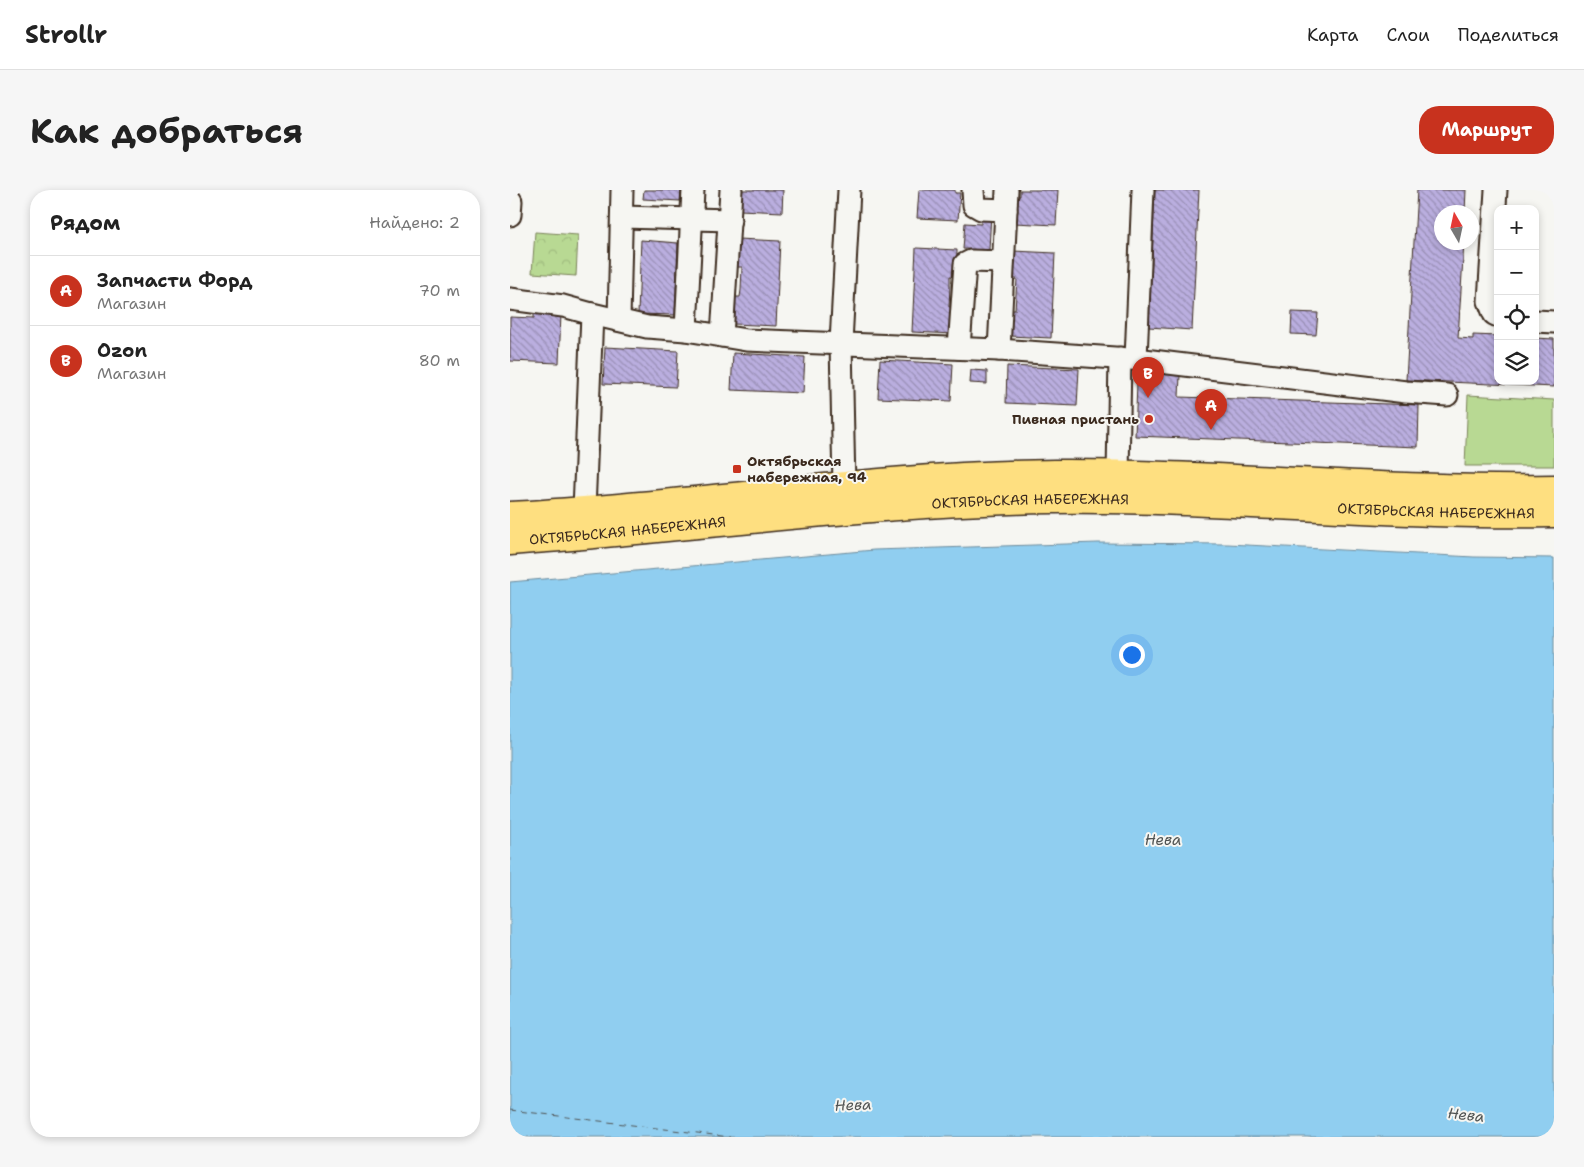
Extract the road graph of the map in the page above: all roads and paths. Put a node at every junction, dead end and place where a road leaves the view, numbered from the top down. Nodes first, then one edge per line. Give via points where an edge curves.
1 (622, 190) edge
2 (693, 190) edge
3 (731, 190) edge
4 (849, 190) edge
5 (973, 190) edge
6 (1143, 190) edge
7 (1496, 190) edge
8 (1007, 200) edge
9 (622, 217) junction
10 (692, 219) junction
11 (730, 220) junction
12 (1004, 262) junction
13 (510, 299) edge
14 (592, 314) junction
15 (1494, 314) edge
16 (618, 320) junction
17 (1539, 321) edge
18 (1554, 322) edge
19 (686, 330) junction
20 (722, 336) junction
21 (841, 343) junction
22 (958, 348) junction
23 (999, 350) junction
24 (1128, 359) junction
25 (1447, 395) dead end
26 (1118, 475) junction
27 (844, 486) junction
28 (1554, 489) edge
29 (584, 510) junction
30 (1554, 513) edge
31 (510, 516) edge
32 (510, 541) edge

1 - 9 lane
2 - 10 lane
3 - 11 lane
4 - 21 lane
5 - 8 lane via 974,205 981,209
6 - 24 lane
7 - 15 lane via 1489,301
8 - 12 lane
9 - 10 lane
9 - 16 lane
10 - 11 lane
10 - 19 lane
11 - 20 lane
12 - 22 lane via 971,261 965,264
12 - 23 lane
13 - 14 lane
14 - 16 lane
14 - 29 lane
16 - 19 lane via 647,327
17 - 18 lane
19 - 20 lane
20 - 21 lane via 746,340
21 - 22 lane
21 - 27 lane
22 - 23 lane
23 - 24 lane
24 - 25 lane
24 - 26 lane
26 - 27 main road, ОКТЯБРЬСКАЯ НАБЕРЕЖНАЯ via 935,478
26 - 28 main road, ОКТЯБРЬСКАЯ НАБЕРЕЖНАЯ
27 - 29 main road, ОКТЯБРЬСКАЯ НАБЕРЕЖНАЯ
29 - 31 main road, ОКТЯБРЬСКАЯ НАБЕРЕЖНАЯ
30 - 32 main road, ОКТЯБРЬСКАЯ НАБЕРЕЖНАЯ via 1225,502 996,500 865,508

